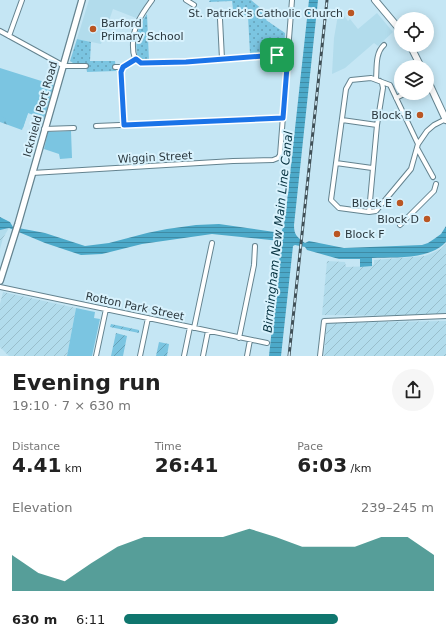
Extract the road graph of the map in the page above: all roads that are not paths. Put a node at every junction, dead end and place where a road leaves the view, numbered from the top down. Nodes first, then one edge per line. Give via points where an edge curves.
1 (22, 0) edge
2 (82, 0) edge
3 (152, 0) edge
4 (186, 0) edge
5 (292, 0) edge
6 (375, 0) edge
7 (194, 5) dead end
8 (220, 19) dead end
9 (394, 23) edge
10 (0, 31) edge
11 (9, 36) junction
12 (384, 45) dead end
13 (288, 54) junction
14 (136, 59) junction
15 (222, 59) junction
16 (64, 66) junction
17 (86, 66) dead end
18 (115, 67) dead end
19 (123, 67) junction
20 (378, 80) junction
21 (394, 94) edge
22 (434, 94) edge
23 (397, 100) edge
24 (283, 118) junction
25 (446, 119) edge
26 (342, 120) junction
27 (124, 125) junction
28 (377, 125) junction
29 (96, 126) dead end
30 (74, 128) dead end
31 (44, 129) junction
32 (417, 146) junction
33 (336, 163) junction
34 (372, 168) junction
35 (32, 173) junction
36 (432, 177) dead end
37 (436, 184) dead end
38 (368, 212) junction
39 (400, 225) dead end
40 (212, 243) dead end
41 (255, 246) dead end
42 (0, 281) edge
43 (0, 286) edge
44 (106, 309) junction
45 (446, 316) edge
46 (148, 318) junction
47 (192, 328) junction
48 (208, 331) junction
49 (239, 338) junction
50 (250, 340) junction
51 (267, 344) dead end
52 (96, 356) edge
53 (140, 356) edge
54 (184, 356) edge
55 (203, 356) edge
56 (247, 356) edge
57 (320, 356) edge

1 - 11 street
2 - 16 main road, Icknield Port Road
3 - 14 street via 135,26 133,38
4 - 7 street
5 - 13 street
6 - 9 main road
8 - 15 street
10 - 11 street
11 - 16 street
12 - 20 street via 377,55
13 - 15 street
13 - 24 street
14 - 15 street via 141,63
14 - 19 street
16 - 17 street
16 - 31 main road, Icknield Port Road
18 - 19 street
19 - 27 street via 121,81
20 - 21 street via 390,85
20 - 26 street via 351,80 346,89
20 - 28 street via 383,88
22 - 25 main road
23 - 32 street
24 - 27 street
24 - 35 street, Wiggin Street via 280,155 273,160
25 - 32 street via 427,131
26 - 28 street
26 - 33 street
27 - 29 street
28 - 34 street
30 - 31 street
31 - 35 main road, Icknield Port Road
32 - 36 street
32 - 38 street via 411,169 376,211
33 - 34 street
33 - 38 street via 331,200 339,208
34 - 38 street
35 - 42 main road, Icknield Port Road
37 - 39 street via 434,191
40 - 47 street
41 - 49 street via 254,266
43 - 44 street, Rotton Park Street
44 - 46 street, Rotton Park Street
44 - 52 street
45 - 57 street via 324,321
46 - 47 street, Rotton Park Street
46 - 53 street
47 - 48 street, Rotton Park Street
47 - 54 street
48 - 49 street, Rotton Park Street
48 - 55 street
49 - 50 street, Rotton Park Street
50 - 51 street, Rotton Park Street
50 - 56 street

